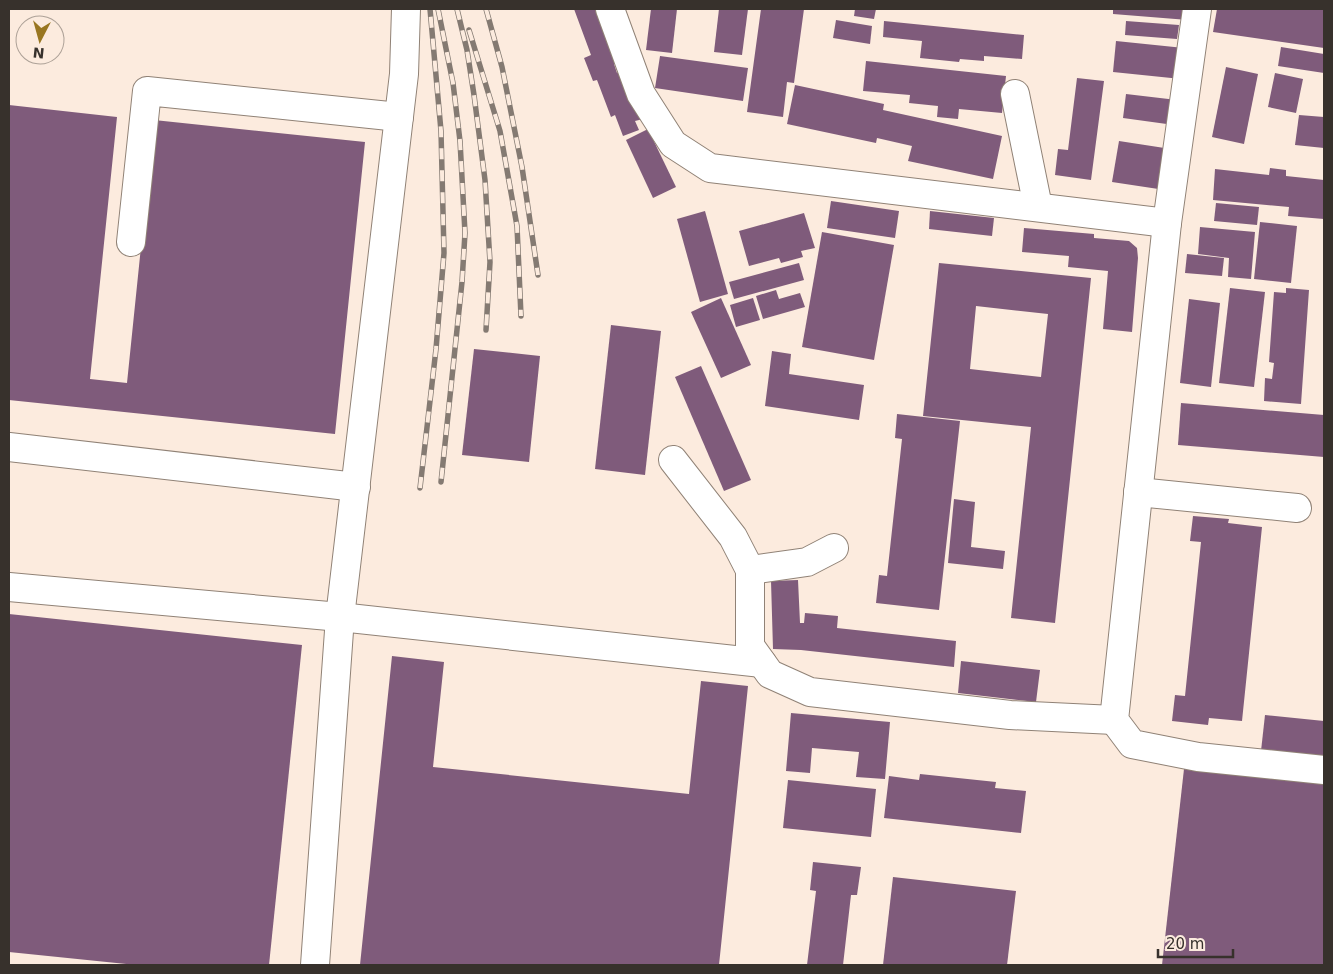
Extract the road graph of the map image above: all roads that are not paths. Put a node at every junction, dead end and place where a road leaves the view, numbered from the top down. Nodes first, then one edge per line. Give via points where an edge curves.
1 (406, 9) edge
2 (610, 9) edge
3 (1197, 9) edge
4 (1015, 94) dead end
5 (399, 117) junction
6 (1038, 208) junction
7 (1167, 223) junction
8 (131, 242) dead end
9 (9, 447) edge
10 (673, 460) dead end
11 (356, 486) junction
12 (1138, 492) junction
13 (1296, 508) dead end
14 (834, 548) dead end
15 (750, 570) junction
16 (9, 587) edge
17 (340, 617) junction
18 (762, 663) junction
19 (1114, 720) junction
20 (1324, 770) edge
21 (315, 965) edge

1 - 5 street
2 - 6 street via 641,94 673,144 710,168
3 - 7 street
4 - 6 street
5 - 8 street via 147,91
5 - 11 street
6 - 7 street
7 - 12 street
9 - 11 street
10 - 15 street via 734,538
11 - 17 street
12 - 13 street
12 - 19 street
14 - 15 street via 807,562
15 - 18 street via 750,646
16 - 17 street
17 - 18 street
17 - 21 street
18 - 19 street via 770,674 810,692 1010,716
19 - 20 street via 1132,744 1198,757

